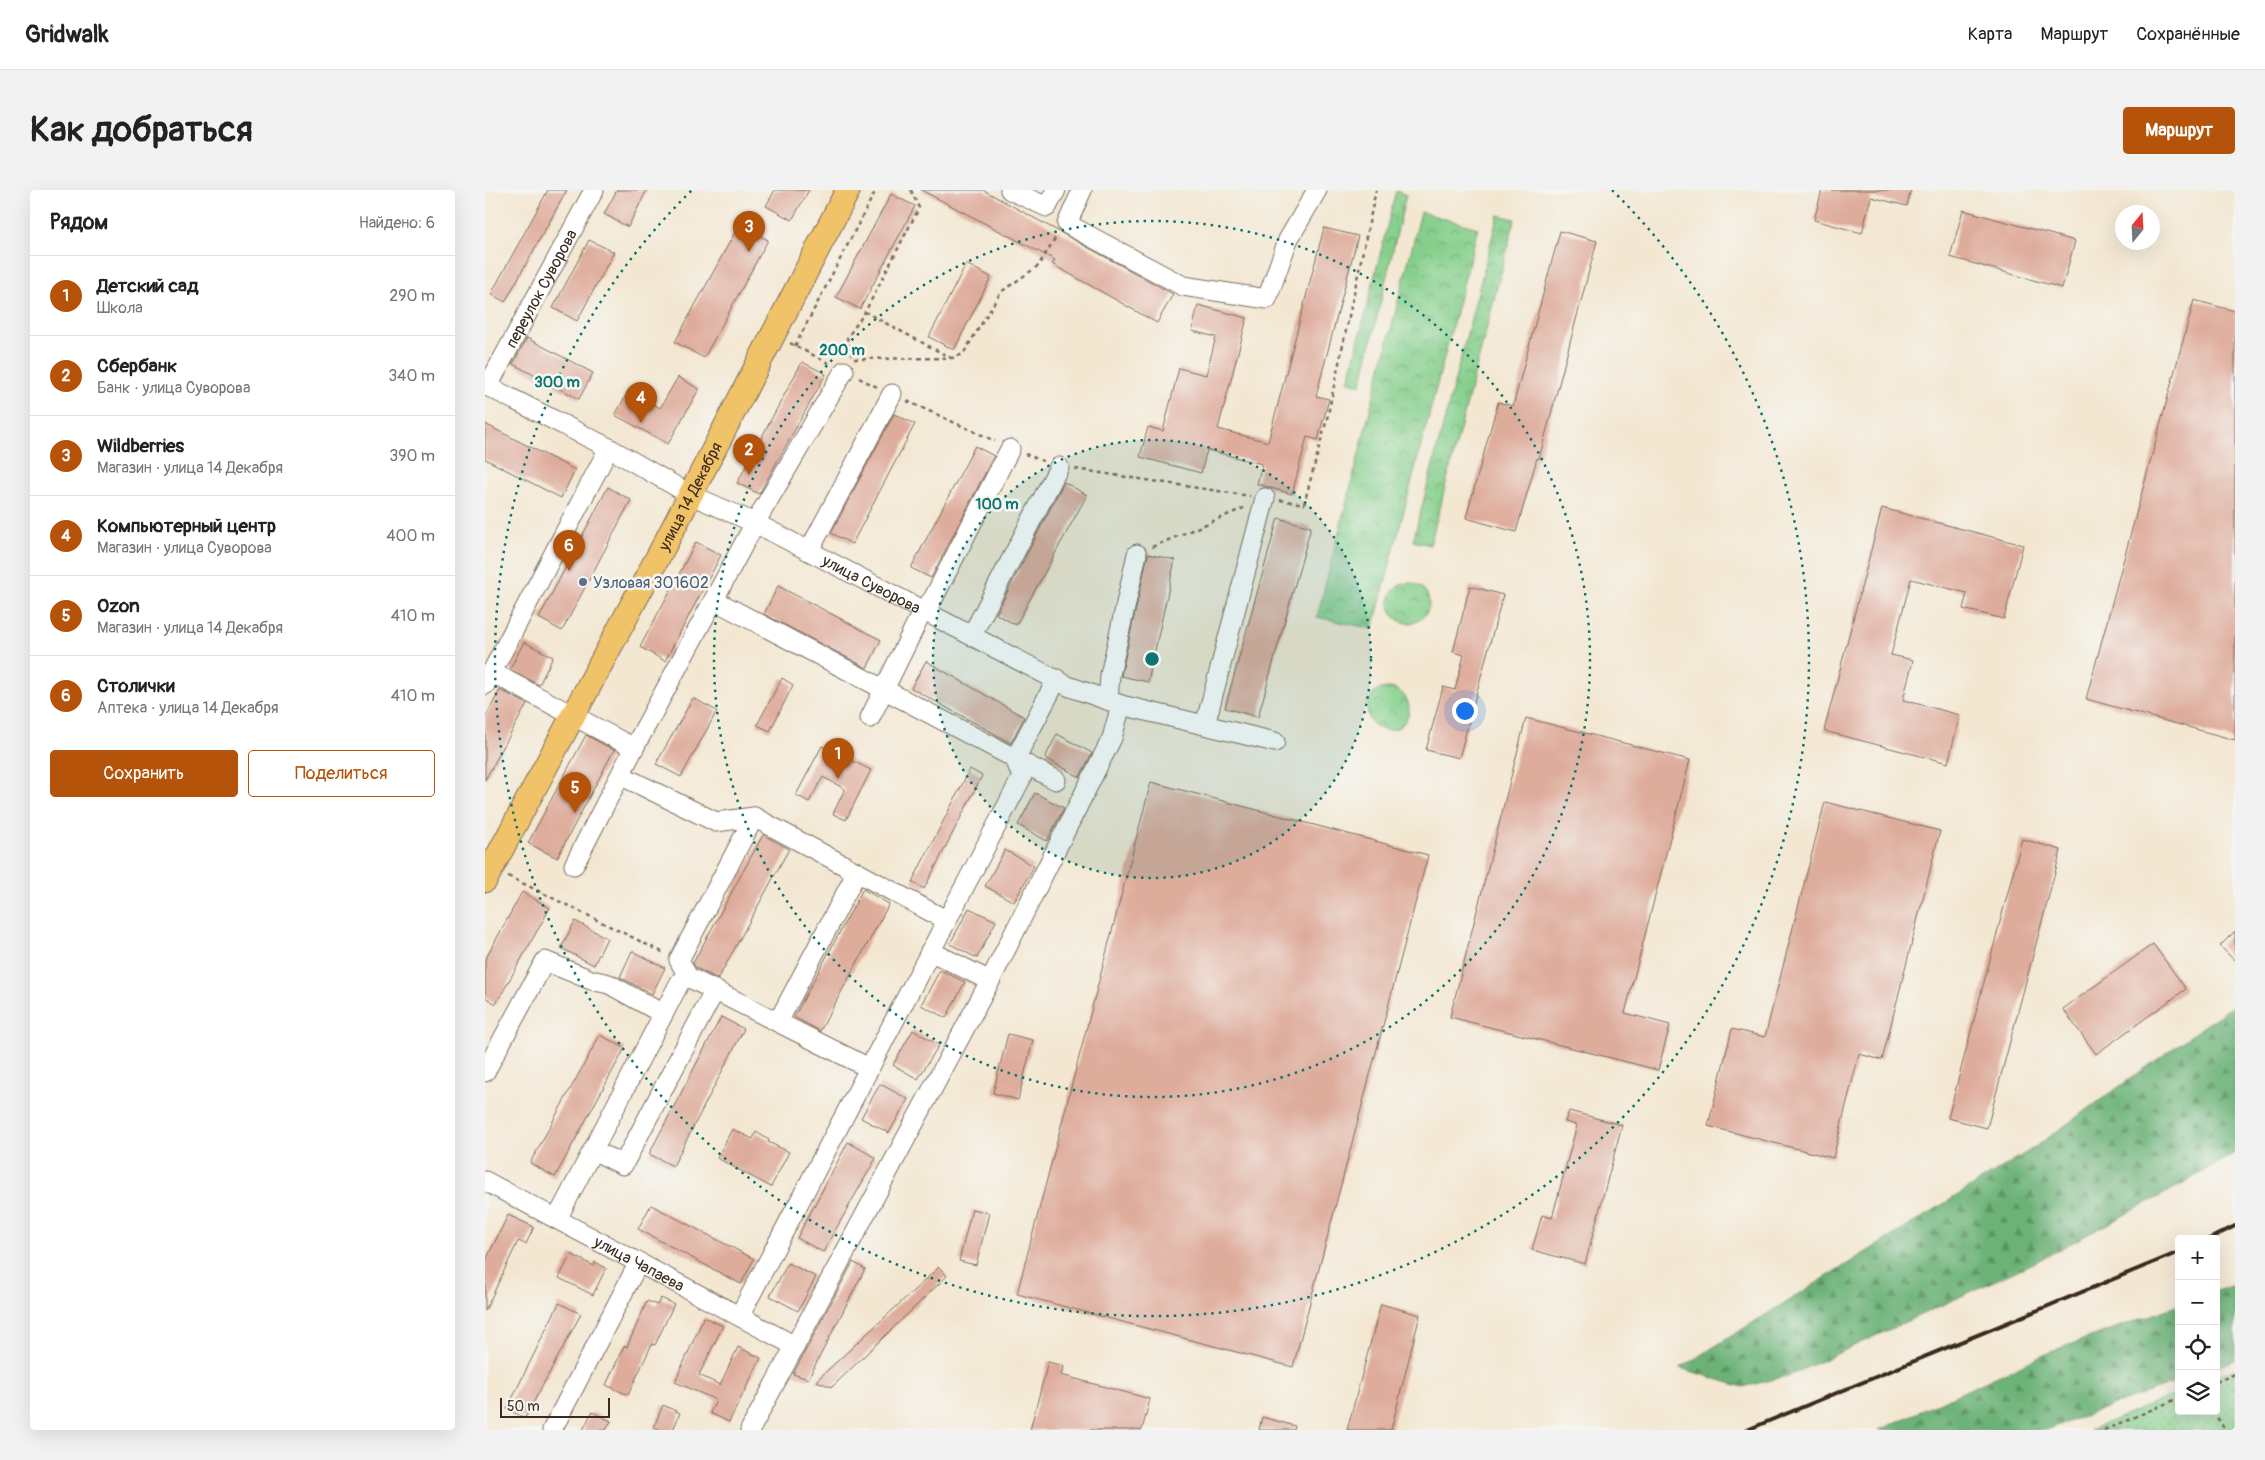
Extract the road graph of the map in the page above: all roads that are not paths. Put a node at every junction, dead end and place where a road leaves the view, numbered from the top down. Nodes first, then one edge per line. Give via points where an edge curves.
1 (594, 190) edge
2 (848, 190) edge
3 (1011, 190) edge
4 (1056, 190) edge
5 (1082, 190) edge
6 (1317, 190) edge
7 (848, 365) road end
8 (486, 386) edge
9 (892, 394) road end
10 (609, 448) junction
11 (1010, 449) road end
12 (1059, 467) road end
13 (691, 495) junction
14 (1265, 498) road end
15 (755, 523) junction
16 (809, 551) junction
17 (1137, 554) road end
18 (714, 600) junction
19 (923, 610) junction
20 (972, 635) junction
21 (488, 678) edge
22 (1057, 680) junction
23 (883, 689) junction
24 (1114, 702) junction
25 (573, 716) junction
26 (870, 718) dead end
27 (1205, 725) junction
28 (1275, 742) dead end
29 (634, 748) junction
30 (1015, 758) junction
31 (622, 776) junction
32 (1056, 780) dead end
33 (754, 818) junction
34 (575, 865) dead end
35 (487, 871) edge
36 (857, 872) junction
37 (947, 920) junction
38 (930, 951) junction
39 (688, 977) junction
40 (990, 981) junction
41 (715, 990) junction
42 (663, 1014) junction
43 (778, 1022) junction
44 (869, 1068) junction
45 (485, 1072) edge
46 (593, 1150) junction
47 (487, 1187) edge
48 (557, 1218) junction
49 (639, 1262) junction
50 (740, 1315) junction
51 (795, 1346) junction
52 (552, 1430) edge
53 (750, 1430) edge

1 - 8 street, переулок Суворова
2 - 13 main road, улица 14 Декабря
3 - 4 street via 1047,208
5 - 6 street via 1067,224 1183,286 1267,299 1288,240
7 - 15 street
8 - 10 street, улица Суворова
9 - 16 street
10 - 13 street, улица Суворова
10 - 21 street
11 - 19 street via 933,599
12 - 20 street
13 - 15 street, улица Суворова
13 - 25 main road, улица 14 Декабря
14 - 27 street
15 - 16 street, улица Суворова
15 - 18 street
16 - 19 street, улица Суворова
17 - 24 street via 1110,675
18 - 23 street
18 - 29 street
19 - 20 street, улица Суворова
19 - 23 street
20 - 22 street, улица Суворова
21 - 25 street
22 - 24 street, улица Суворова
22 - 30 street
23 - 26 street
23 - 30 street
24 - 27 street, улица Суворова
24 - 40 street via 1112,738
25 - 29 street
25 - 35 main road, улица 14 Декабря
27 - 28 street, улица Суворова
29 - 31 street
30 - 32 street
30 - 37 street via 1022,777
31 - 33 street via 715,822
31 - 34 street
33 - 36 street
33 - 39 street via 679,960
36 - 37 street
36 - 43 street
37 - 38 street
38 - 40 street
38 - 44 street
39 - 41 street
39 - 42 street via 679,982
40 - 51 street
41 - 43 street
41 - 46 street via 623,1165
42 - 45 street via 609,984 545,962
42 - 46 street
43 - 44 street
44 - 50 street
46 - 48 street
47 - 48 street, улица Чапаева
48 - 49 street, улица Чапаева
49 - 50 street, улица Чапаева
49 - 52 street
50 - 51 street, улица Чапаева
51 - 53 street

